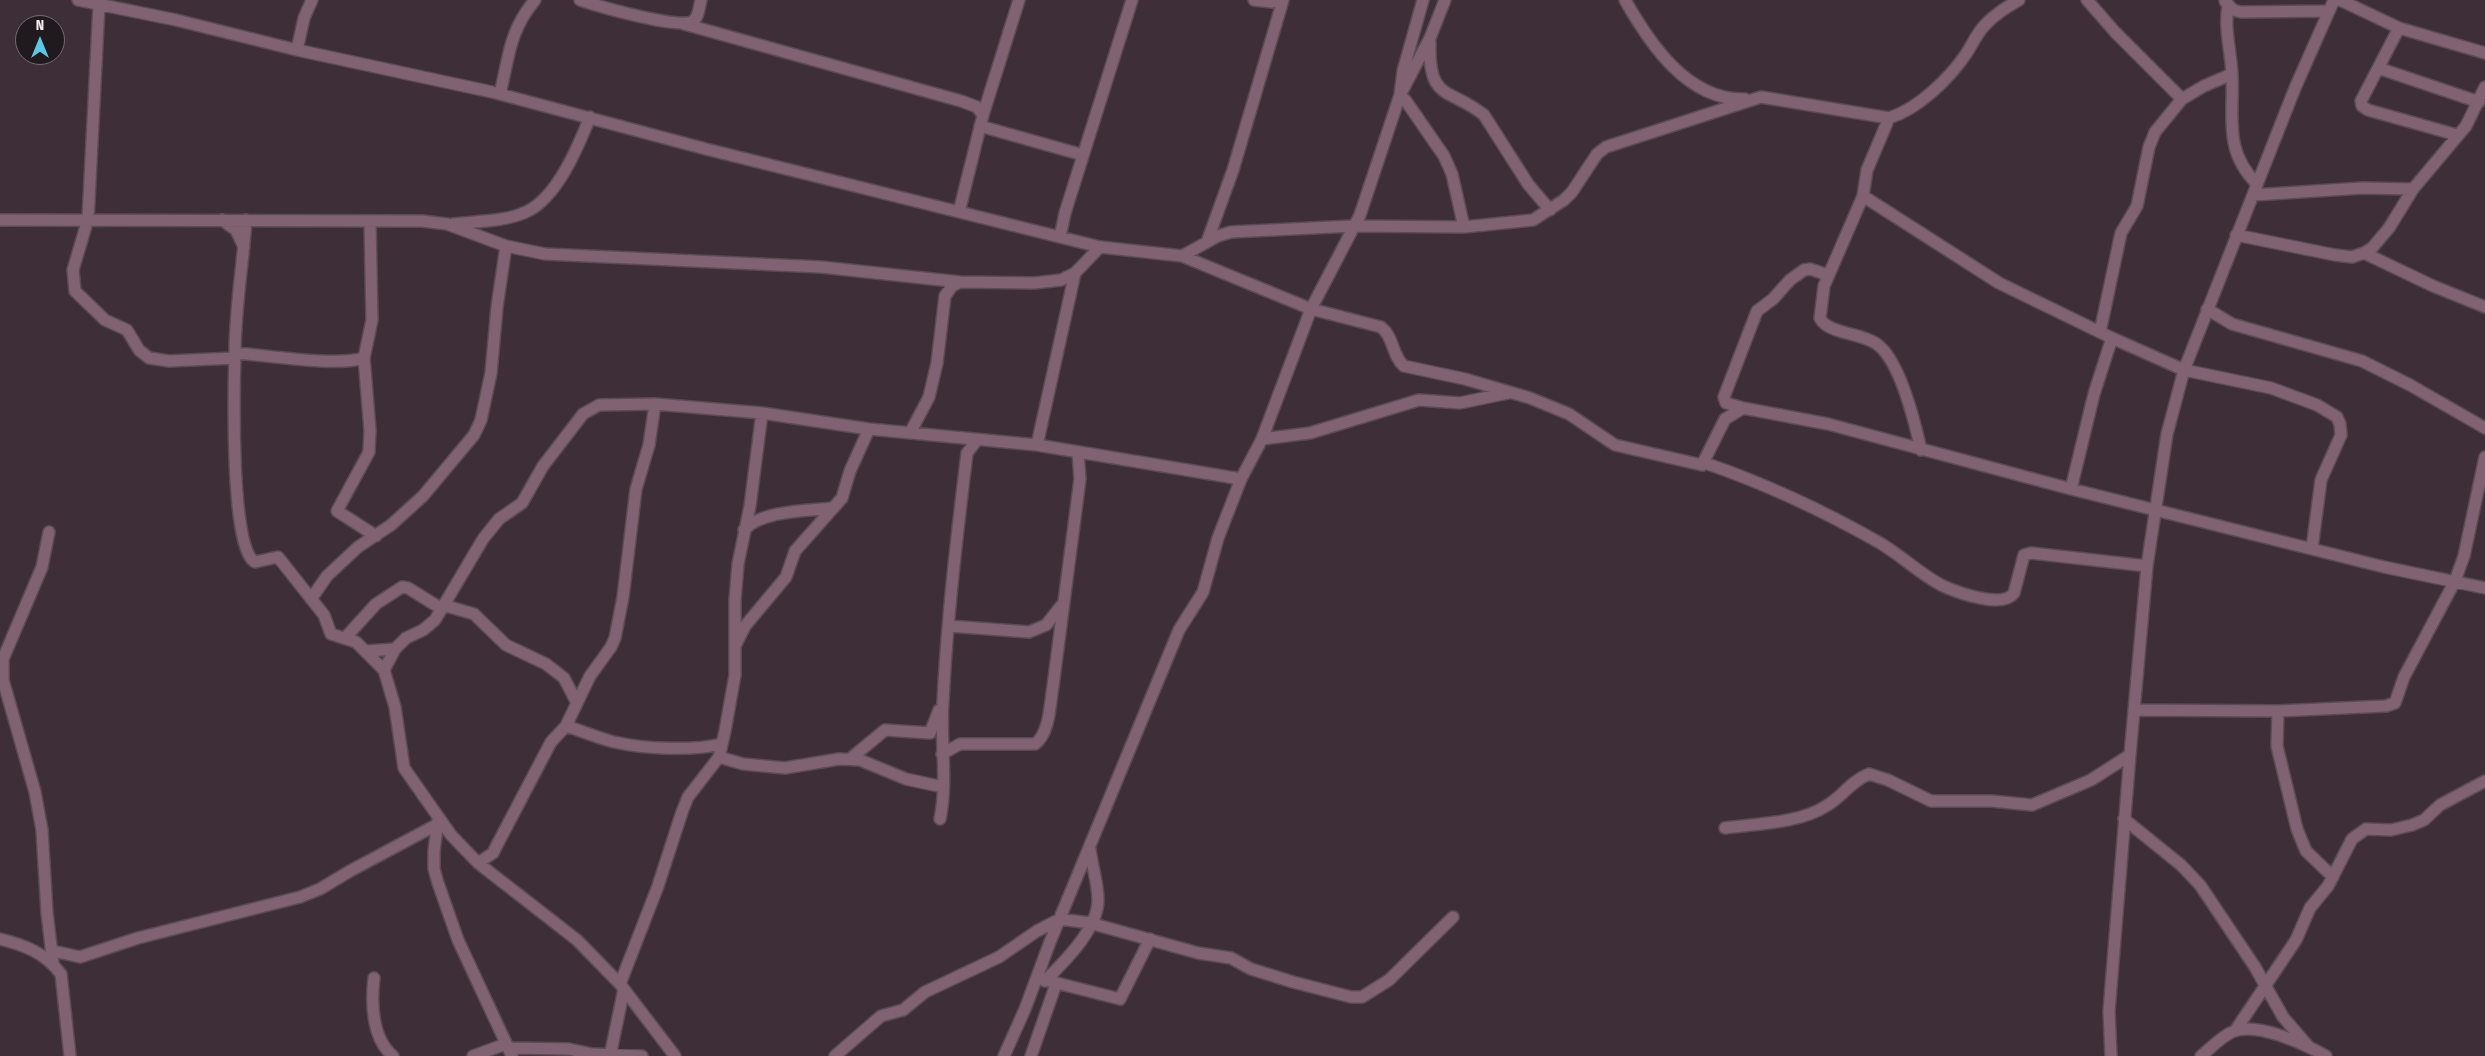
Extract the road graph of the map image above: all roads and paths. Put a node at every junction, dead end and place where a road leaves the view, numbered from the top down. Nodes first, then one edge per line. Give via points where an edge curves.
1 (78, 0) edge
2 (312, 0) edge
3 (535, 0) edge
4 (580, 0) edge
5 (701, 0) edge
6 (1019, 0) edge
7 (1132, 0) edge
8 (1254, 0) edge
9 (1278, 0) edge
10 (1283, 0) edge
11 (1423, 0) edge
12 (1445, 0) edge
13 (1625, 0) edge
14 (2019, 0) edge
15 (2087, 0) edge
16 (2334, 0) edge
17 (2340, 0) edge
18 (2226, 3) edge
19 (99, 5) junction
20 (2329, 11) junction
21 (684, 24) junction
22 (2398, 28) junction
23 (1430, 38) junction
24 (297, 50) junction
25 (2485, 53) edge
26 (2378, 68) junction
27 (2232, 74) junction
28 (2485, 88) edge
29 (500, 94) junction
30 (1400, 95) junction
31 (1751, 98) junction
32 (2182, 99) junction
33 (2479, 102) junction
34 (590, 117) junction
35 (1889, 118) junction
36 (982, 121) junction
37 (2457, 135) junction
38 (1083, 156) junction
39 (2255, 189) junction
40 (2414, 189) junction
41 (1863, 196) junction
42 (1550, 210) junction
43 (959, 212) junction
44 (88, 219) junction
45 (0, 220) edge
46 (222, 220) junction
47 (246, 220) junction
48 (370, 221) junction
49 (447, 224) junction
50 (1353, 226) junction
51 (1464, 227) junction
52 (2236, 235) junction
53 (1060, 237) junction
54 (1207, 242) junction
55 (506, 246) junction
56 (244, 247) junction
57 (1100, 247) junction
58 (2364, 254) junction
59 (1182, 256) junction
60 (1075, 273) junction
61 (1828, 275) junction
62 (960, 282) junction
63 (2485, 307) edge
64 (1311, 308) junction
65 (2207, 310) junction
66 (2100, 332) junction
67 (2112, 338) junction
68 (235, 356) junction
69 (364, 358) junction
70 (2184, 370) junction
71 (1510, 393) junction
72 (655, 404) junction
73 (1743, 408) junction
74 (762, 413) junction
75 (920, 416) junction
76 (2485, 428) edge
77 (869, 429) junction
78 (910, 433) junction
79 (936, 436) junction
80 (959, 438) junction
81 (1262, 439) junction
82 (977, 440) junction
83 (1037, 445) junction
84 (1921, 450) junction
85 (967, 452) junction
86 (1078, 453) junction
87 (2485, 457) edge
88 (1705, 462) junction
89 (1241, 479) junction
90 (2071, 489) junction
91 (2480, 496) edge
92 (833, 508) junction
93 (2155, 509) junction
94 (744, 530) junction
95 (49, 532) dead end
96 (376, 536) junction
97 (2312, 548) junction
98 (2147, 566) junction
99 (2455, 581) junction
100 (2485, 588) edge
101 (311, 599) junction
102 (1063, 603) junction
103 (442, 607) junction
104 (949, 626) junction
105 (345, 638) junction
106 (735, 645) junction
107 (395, 649) junction
108 (367, 651) junction
109 (384, 670) junction
110 (0, 693) edge
111 (9, 702) junction
112 (577, 704) junction
113 (942, 704) junction
114 (2134, 710) junction
115 (2278, 712) junction
116 (566, 726) junction
117 (722, 744) junction
118 (942, 754) junction
119 (2130, 754) junction
120 (719, 758) junction
121 (850, 759) junction
122 (2485, 781) edge
123 (943, 787) junction
124 (940, 819) dead end
125 (2124, 819) junction
126 (438, 821) junction
127 (1725, 828) dead end
128 (1090, 848) junction
129 (493, 853) junction
130 (478, 863) junction
131 (489, 872) junction
132 (2333, 877) junction
133 (1454, 917) dead end
134 (1060, 919) junction
135 (1090, 923) junction
136 (1150, 939) junction
137 (0, 940) edge
138 (53, 951) junction
139 (53, 963) junction
140 (374, 978) dead end
141 (1046, 981) junction
142 (622, 986) junction
143 (2266, 986) junction
144 (2235, 1031) junction
145 (2309, 1047) junction
146 (509, 1049) edge
147 (70, 1056) edge
148 (393, 1056) edge
149 (473, 1056) edge
150 (610, 1056) edge
151 (642, 1056) edge
152 (675, 1056) edge
153 (834, 1056) edge
154 (1004, 1056) edge
155 (1031, 1056) edge
156 (2111, 1056) edge
157 (2201, 1056) edge
158 (2326, 1056) edge

1 - 19 street
2 - 24 street
3 - 29 street via 516,28
4 - 21 street
5 - 21 street via 697,16
6 - 36 street
7 - 38 street
8 - 9 street
10 - 54 street via 1233,170
11 - 30 street via 1403,71
12 - 23 street
13 - 31 street via 1640,27 1691,82 1722,98
14 - 35 street via 1984,26 1943,81
15 - 32 street via 2114,32
16 - 20 street
17 - 22 street
18 - 20 street via 2241,12
18 - 27 street
19 - 24 street
19 - 44 street
20 - 39 street
21 - 36 street via 977,107
22 - 25 street
22 - 26 street
23 - 30 street
23 - 42 street via 1429,60 1434,80 1442,92 1484,115 1528,184
24 - 29 street
26 - 33 street
26 - 37 street via 2361,101 2364,108
27 - 32 street
27 - 39 street via 2230,122 2234,146
28 - 33 street
29 - 34 street
30 - 50 street via 1370,188
30 - 51 street via 1444,156 1452,174
31 - 35 street via 1774,97
31 - 42 street via 1606,146 1572,192
32 - 66 street via 2159,126 2149,147 2137,206 2121,233
33 - 37 street
34 - 43 street
34 - 49 street via 564,171 534,207 514,216
35 - 41 street via 1867,170
36 - 38 street
36 - 43 street
37 - 40 street
38 - 53 street
39 - 40 street
39 - 52 street
40 - 58 street via 2389,228
41 - 61 street
41 - 66 street via 1999,283
42 - 51 street via 1533,220
43 - 53 street
44 - 45 street
44 - 46 street
44 - 68 street via 74,261 73,280 75,291 93,309 112,324 127,330 139,350 149,358 169,361
46 - 47 street
46 - 56 street via 236,230
47 - 48 street
47 - 56 street
48 - 49 street
48 - 69 street via 372,320
49 - 55 street
50 - 51 street
50 - 54 street via 1232,232
50 - 64 street
52 - 58 street via 2335,255
52 - 65 street
53 - 57 street
54 - 59 street
55 - 62 street via 545,254 820,267
55 - 96 street via 491,373 478,428 423,496
56 - 68 street
57 - 59 street
57 - 60 street
58 - 63 street
59 - 64 street
60 - 62 street via 1061,280 1034,283
60 - 83 street
61 - 73 street via 1804,270 1757,311 1724,397 1726,403
61 - 84 street via 1821,296 1822,323 1872,340 1884,351 1904,390
62 - 75 street via 944,296 937,363
64 - 71 street via 1381,327 1404,366 1443,373
64 - 81 street
65 - 70 street
65 - 76 street via 2232,324 2362,361
66 - 67 street
67 - 70 street
67 - 90 street via 2094,394
68 - 69 street via 356,361
68 - 101 street via 236,503 242,540 252,561 278,557
69 - 96 street via 369,452 336,511
70 - 93 street via 2167,434
70 - 97 street via 2271,388 2317,406 2337,418 2341,435 2321,480
71 - 81 street via 1460,403 1419,400 1310,433
71 - 88 street via 1570,414 1615,445 1698,465
72 - 74 street
72 - 103 street via 599,406 583,414 542,466 522,503 499,519 483,539
72 - 112 street via 649,445 636,489 616,632 611,647 590,676
73 - 84 street via 1828,424
73 - 88 street via 1725,419 1712,441
74 - 77 street
74 - 94 street
75 - 78 street
75 - 79 street
77 - 78 street
77 - 92 street via 842,498
78 - 79 street
79 - 80 street
80 - 82 street
80 - 85 street
81 - 89 street
82 - 83 street
82 - 85 street
83 - 86 street
84 - 90 street
85 - 104 street
86 - 89 street
86 - 102 street via 1080,479
87 - 91 street
88 - 98 street via 1764,484 1880,543 1943,586 1985,599 2004,601 2011,598 2021,561 2031,553
89 - 128 street via 1218,538 1203,592 1179,630
90 - 93 street
91 - 99 street
92 - 94 street via 766,517 750,523
92 - 106 street via 795,551 786,577 745,626
93 - 97 street
93 - 98 street
94 - 106 street via 735,600
95 - 111 street via 42,567 4,658 3,680
96 - 101 street via 358,546 327,576
97 - 99 street
98 - 114 street
99 - 100 street
99 - 115 street via 2416,654 2395,703
101 - 105 street via 324,616 331,634
102 - 104 street via 1046,625 1030,632
102 - 118 street via 1048,719 1038,742 1030,745 960,744
103 - 105 street via 402,587 376,604
103 - 107 street via 424,630 406,638
103 - 112 street via 474,614 506,645 546,664 564,678
104 - 113 street
105 - 108 street
106 - 117 street via 735,675
107 - 108 street
107 - 109 street
108 - 109 street
109 - 126 street via 395,706 404,768
110 - 111 street
111 - 138 street via 35,792 42,830
112 - 116 street
113 - 118 street
113 - 121 street via 930,733 885,730
114 - 115 street
114 - 119 street
115 - 132 street via 2277,746 2299,835 2306,851
116 - 117 street via 628,744 691,748
116 - 129 street via 551,742
117 - 120 street
118 - 123 street
119 - 125 street
119 - 127 street via 2091,780 2032,805 1931,801 1869,774 1856,780 1826,807 1814,812
120 - 121 street via 785,768
120 - 142 street via 688,797
121 - 123 street via 868,762 906,779
122 - 132 street via 2412,825 2362,831 2348,846
123 - 124 street
125 - 143 street via 2181,865 2200,885
125 - 156 street via 2109,1011
126 - 130 street
126 - 138 street via 320,889 300,897 138,938 80,957
126 - 146 street via 434,851 438,883 458,940
128 - 134 street
128 - 135 street via 1098,902
129 - 130 street
129 - 131 street
130 - 131 street
131 - 142 street via 577,940
132 - 143 street via 2310,908 2296,940
133 - 136 street via 1382,986 1362,997 1292,982 1252,969 1231,958 1198,953
134 - 135 street
134 - 141 street
134 - 153 street via 999,957 925,992 903,1010 880,1016
135 - 136 street
135 - 141 street via 1073,953
136 - 141 street via 1120,999
137 - 139 street via 40,953
138 - 139 street
139 - 147 street via 61,974
140 - 148 street via 374,1020 383,1046
141 - 154 street
141 - 155 street
142 - 150 street
142 - 152 street
143 - 144 street
143 - 145 street via 2283,1017
144 - 145 street via 2260,1031
144 - 157 street
145 - 158 street
146 - 149 street
146 - 150 street via 569,1049
150 - 151 street

